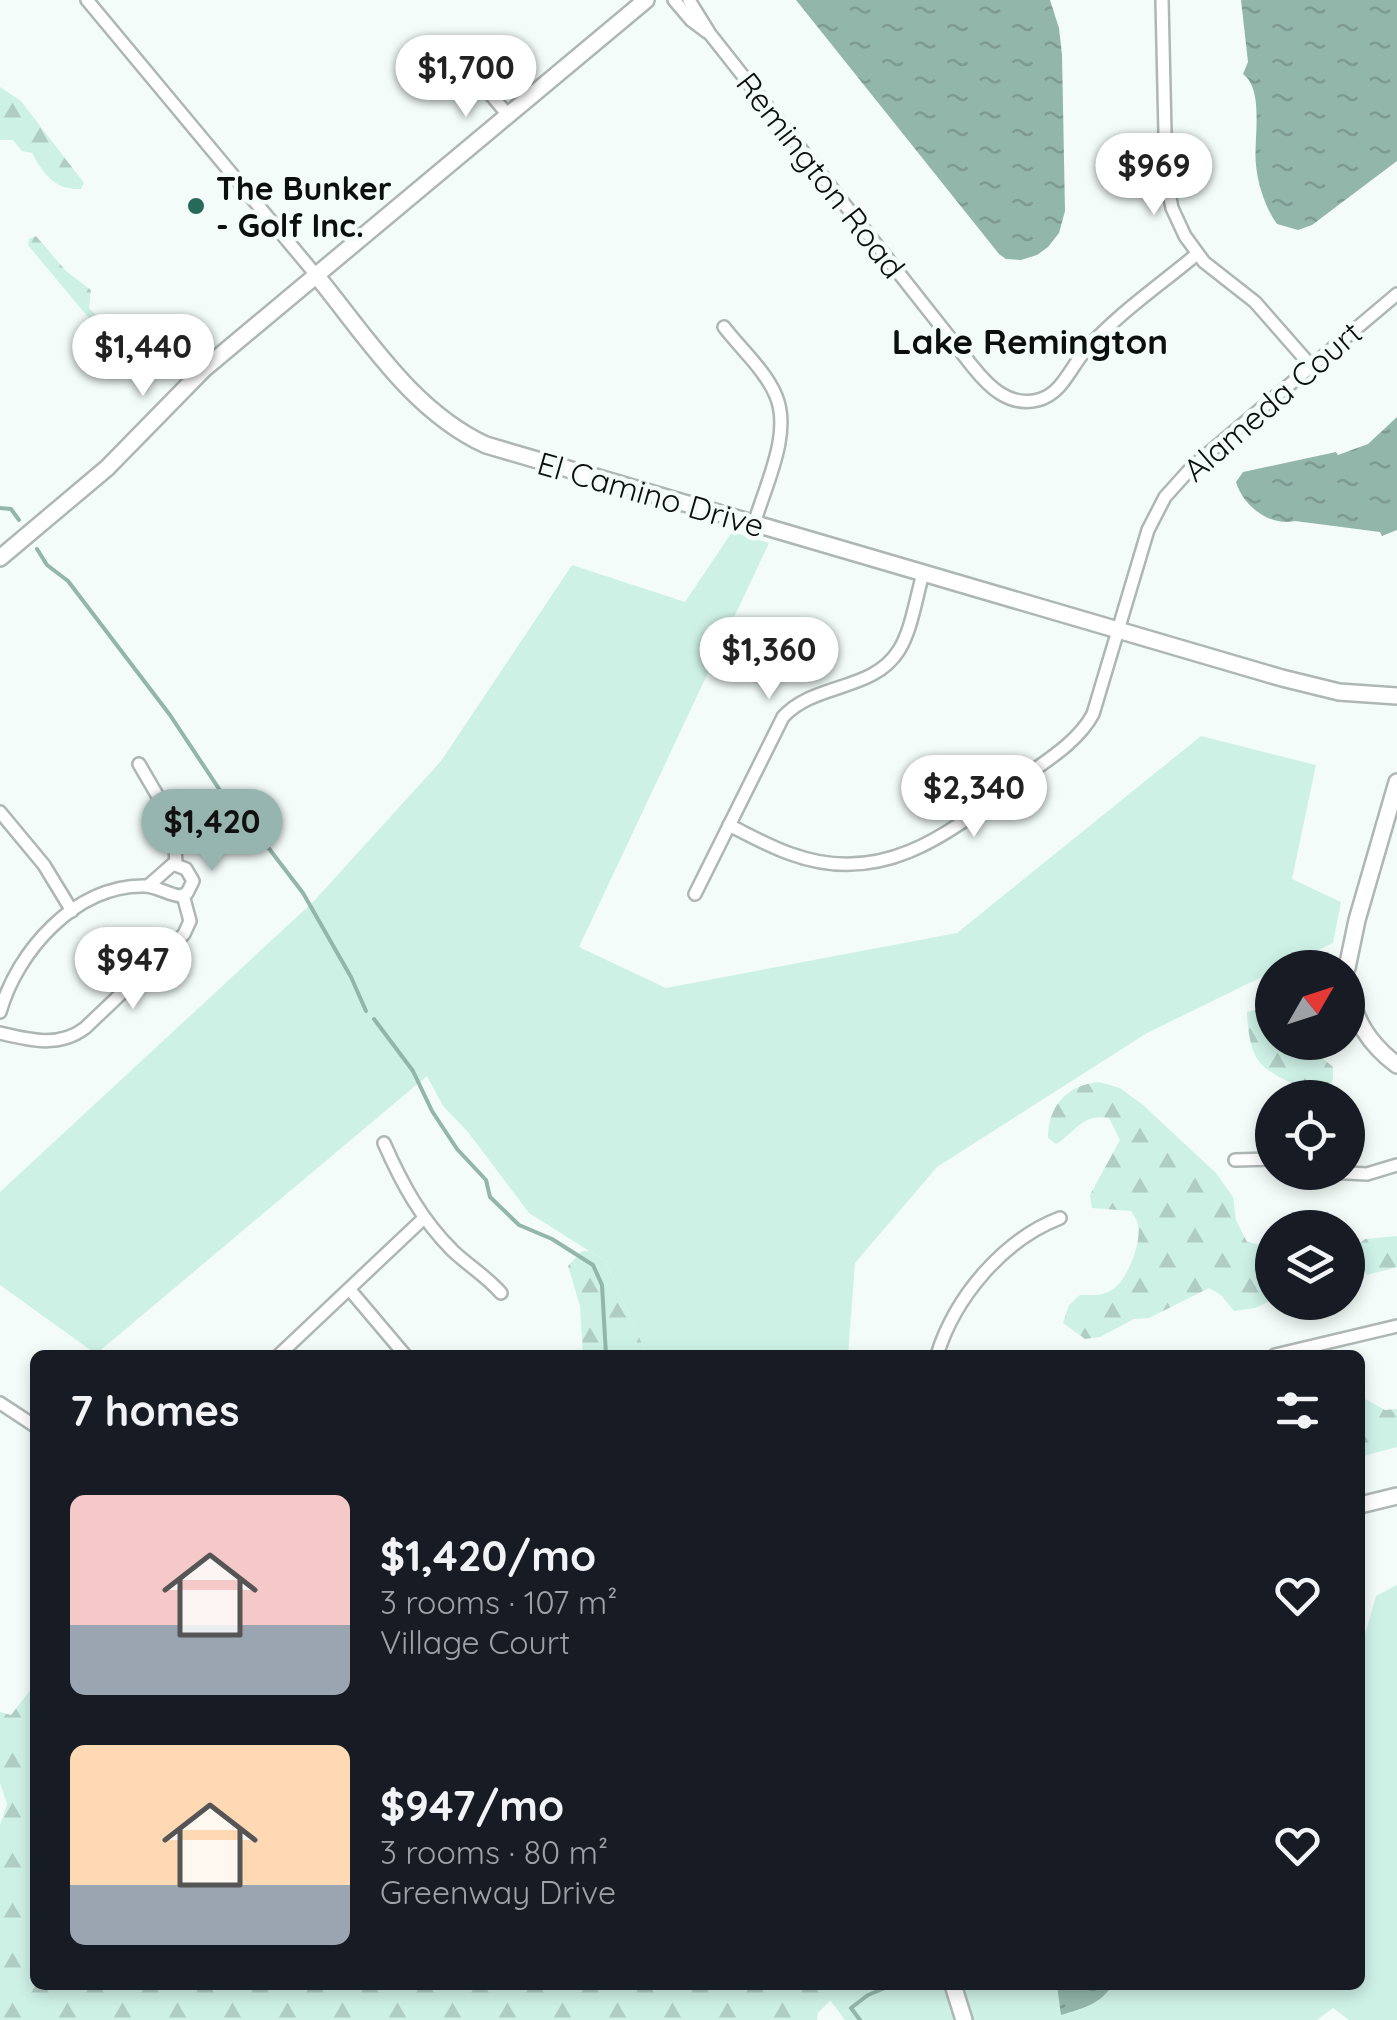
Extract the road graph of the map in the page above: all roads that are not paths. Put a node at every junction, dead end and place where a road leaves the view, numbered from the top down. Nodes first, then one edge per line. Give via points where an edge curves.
1 (86, 0) edge
2 (646, 0) edge
3 (674, 0) edge
4 (689, 0) edge
5 (1162, 0) edge
6 (710, 34) junction
7 (448, 44) dead end
8 (508, 115) junction
9 (1197, 254) junction
10 (316, 275) junction
11 (1397, 294) edge
12 (724, 328) dead end
13 (1312, 367) junction
14 (754, 524) junction
15 (0, 558) edge
16 (924, 574) junction
17 (1119, 630) junction
18 (1397, 696) edge
19 (139, 764) dead end
20 (1397, 782) edge
21 (0, 812) edge
22 (1393, 813) edge
23 (728, 825) junction
24 (176, 865) junction
25 (148, 886) junction
26 (694, 894) dead end
27 (183, 895) junction
28 (72, 911) junction
29 (1351, 950) edge
30 (0, 1012) edge
31 (1365, 1032) edge
32 (0, 1033) edge
33 (1397, 1066) edge
34 (384, 1143) dead end
35 (1255, 1159) edge
36 (1234, 1160) dead end
37 (1397, 1165) edge
38 (1365, 1174) edge
39 (424, 1218) junction
40 (1060, 1218) dead end
41 (350, 1290) junction
42 (501, 1293) dead end
43 (1397, 1326) edge
44 (284, 1350) edge
45 (402, 1350) edge
46 (939, 1350) edge
47 (1295, 1350) edge
48 (0, 1403) edge
49 (30, 1423) edge
50 (1397, 1496) edge
51 (1365, 1504) edge
52 (955, 1990) edge
53 (964, 2020) edge

1 - 10 street, El Camino Drive
2 - 8 street
3 - 6 street, Remington Road
4 - 6 street, Remington Road
5 - 9 street via 1166,178 1172,208
6 - 9 street, Remington Road via 1001,395 1037,400 1056,389 1092,342
7 - 8 street
8 - 10 street
9 - 13 street via 1254,302
10 - 14 street, El Camino Drive via 400,378 454,429 496,448
10 - 15 street
11 - 13 street, Alameda Court
12 - 14 street via 772,388 781,410
13 - 17 street, Alameda Court via 1165,497 1148,530
14 - 16 street, El Camino Drive
16 - 17 street, El Camino Drive
16 - 23 street via 898,652 873,674 790,710
17 - 18 street, El Camino Drive via 1324,689
17 - 23 street, Alameda Court via 1082,731 936,841 892,858 826,863 794,856
19 - 24 street via 174,824
20 - 22 street
21 - 28 street
22 - 29 street
23 - 26 street
24 - 25 street
24 - 27 street via 193,881
25 - 27 street
25 - 28 street via 107,894
27 - 32 street via 190,921 184,934 76,1035 50,1042
28 - 30 street via 26,955
31 - 33 street
34 - 39 street
35 - 36 street
37 - 38 street
39 - 41 street
39 - 42 street
40 - 46 street via 1025,1237 986,1273 958,1306
41 - 44 street
41 - 45 street
43 - 47 street
48 - 49 street
50 - 51 street
52 - 53 street

